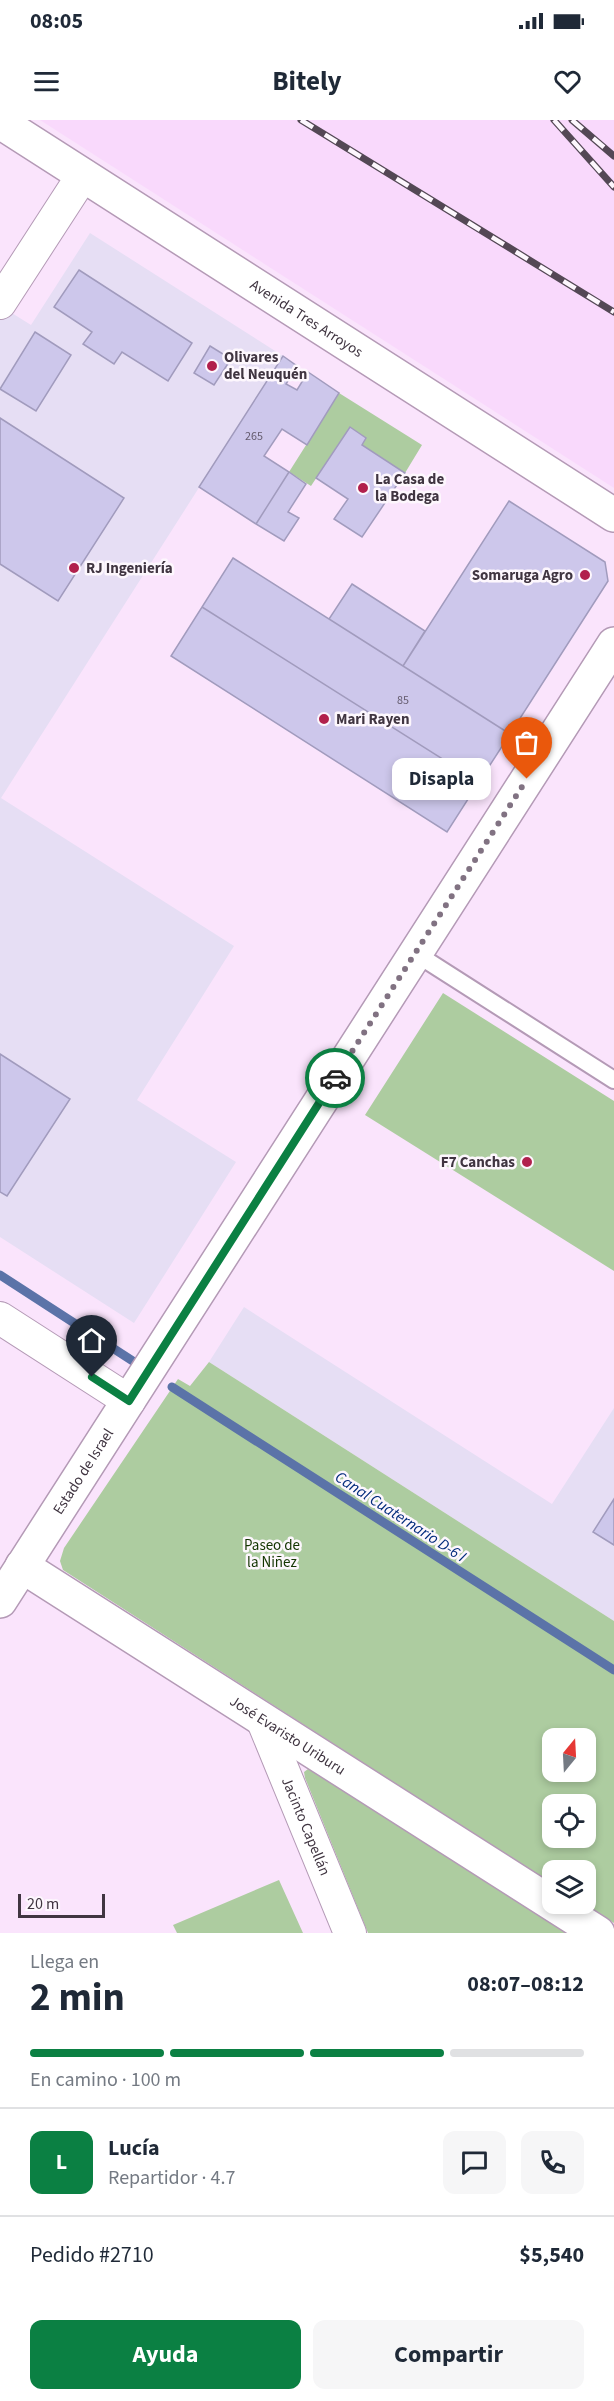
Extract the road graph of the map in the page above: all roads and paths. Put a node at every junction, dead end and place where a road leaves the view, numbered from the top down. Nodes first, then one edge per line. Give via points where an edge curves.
1 (0, 122) edge
2 (83, 175) junction
3 (0, 303) edge
4 (614, 514) edge
5 (614, 644) edge
6 (416, 953) junction
7 (614, 1080) edge
8 (0, 1318) edge
9 (129, 1401) junction
10 (22, 1566) junction
11 (0, 1601) edge
12 (262, 1719) junction
13 (350, 1933) edge
14 (598, 1933) edge

1 - 2 street, Avenida Tres Arroyos
2 - 3 street
2 - 4 street, Avenida Tres Arroyos
5 - 6 street, Estado de Israel
6 - 7 lane
6 - 9 street, Estado de Israel
8 - 9 street
9 - 10 street, Estado de Israel
10 - 11 street, Estado de Israel
10 - 12 street, José Evaristo Uriburu
12 - 13 street, Jacinto Capellán
12 - 14 street, José Evaristo Uriburu

